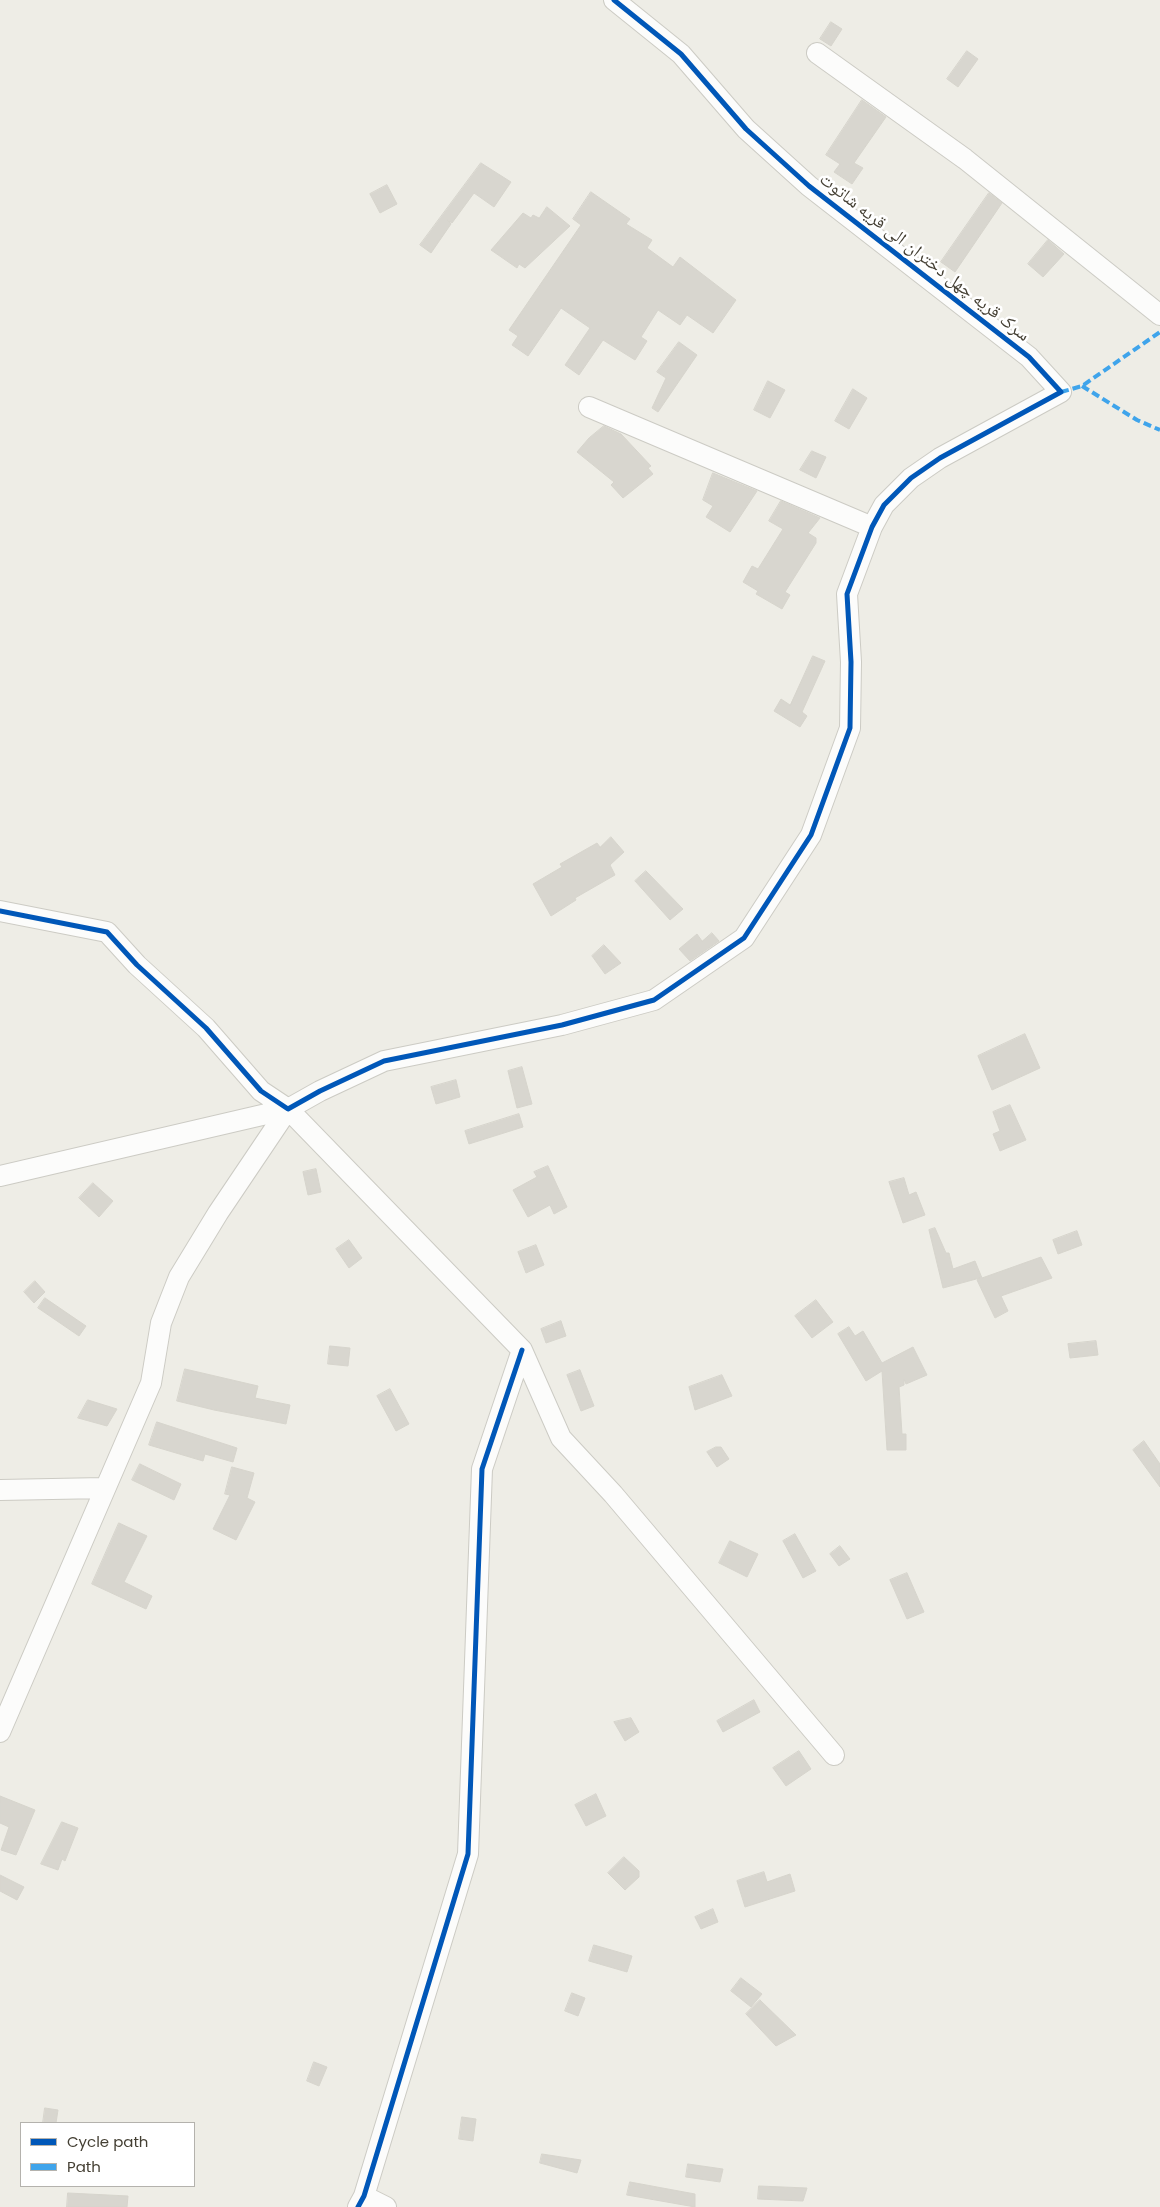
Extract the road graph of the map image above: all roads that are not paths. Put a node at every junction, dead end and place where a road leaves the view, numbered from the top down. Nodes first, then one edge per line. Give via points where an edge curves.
1 (614, 0) edge
2 (818, 53) dead end
3 (1160, 315) edge
4 (589, 407) dead end
5 (872, 527) junction
6 (0, 911) edge
7 (288, 1109) junction
8 (0, 1176) edge
9 (522, 1350) junction
10 (104, 1488) junction
11 (0, 1490) edge
12 (0, 1732) edge
13 (834, 1755) dead end
14 (364, 2203) edge
15 (386, 2207) edge

1 - 5 street, سرک قریه چهل دختران الی قریه شاتوت via 681,54 746,129 809,186 1029,357 1061,392 976,437 910,478 884,505
2 - 3 street via 965,159
4 - 5 street
5 - 7 street, سرک قریه چهل دختران الی قریه شاتوت via 847,594 850,728 811,835 744,938 654,1000 562,1025 384,1061
6 - 7 street via 107,932 137,965 206,1028 261,1091
7 - 8 street
7 - 9 street
7 - 10 street via 178,1277 161,1323 151,1382
9 - 13 street via 561,1438 613,1494
9 - 14 street via 482,1469 468,1854
10 - 11 street
10 - 12 street
14 - 15 street

